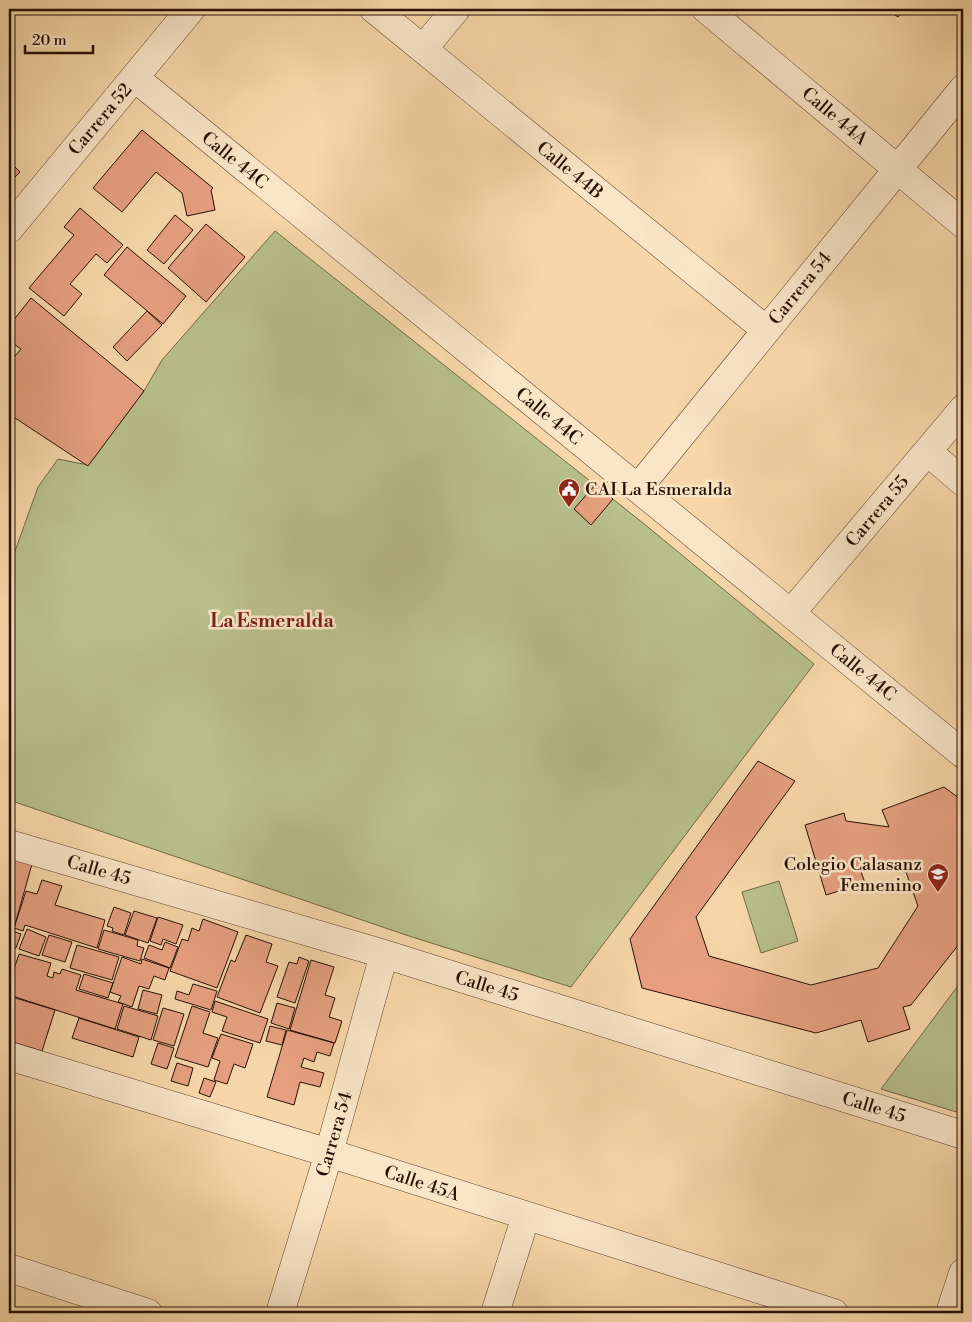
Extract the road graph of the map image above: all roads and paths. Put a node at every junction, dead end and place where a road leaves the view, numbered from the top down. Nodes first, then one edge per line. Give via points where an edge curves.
1 (190, 9) edge
2 (374, 9) edge
3 (456, 9) edge
4 (706, 9) edge
5 (423, 49) junction
6 (135, 78) junction
7 (963, 89) edge
8 (898, 169) junction
9 (963, 224) edge
10 (9, 229) edge
11 (766, 330) junction
12 (963, 409) edge
13 (928, 452) junction
14 (963, 482) edge
15 (638, 488) junction
16 (791, 613) junction
17 (963, 754) edge
18 (9, 844) edge
19 (384, 954) junction
20 (9, 1056) edge
21 (963, 1135) edge
22 (329, 1153) junction
23 (526, 1216) junction
24 (9, 1268) edge
25 (963, 1273) edge
26 (148, 1313) edge
27 (280, 1313) edge
28 (496, 1313) edge
29 (834, 1313) edge
30 (950, 1313) edge

1 - 6 street, Carrera 52
2 - 5 street, Calle 44B
3 - 5 street
4 - 8 street, Calle 44A
5 - 11 street, Calle 44B
6 - 10 street, Carrera 52
6 - 15 street, Calle 44C
7 - 8 street, Carrera 54
8 - 9 street, Calle 44A
8 - 11 street, Carrera 54
11 - 15 street, Carrera 54
12 - 13 street, Carrera 55
13 - 14 street
13 - 16 street, Carrera 55
15 - 16 street, Calle 44C
16 - 17 street, Calle 44C
18 - 19 street, Calle 45
19 - 21 street, Calle 45
19 - 22 street, Carrera 54
20 - 22 street, Calle 45A
22 - 23 street, Calle 45A
22 - 27 street, Carrera 54
23 - 28 street
23 - 29 street, Calle 45A
24 - 26 street
25 - 30 street

